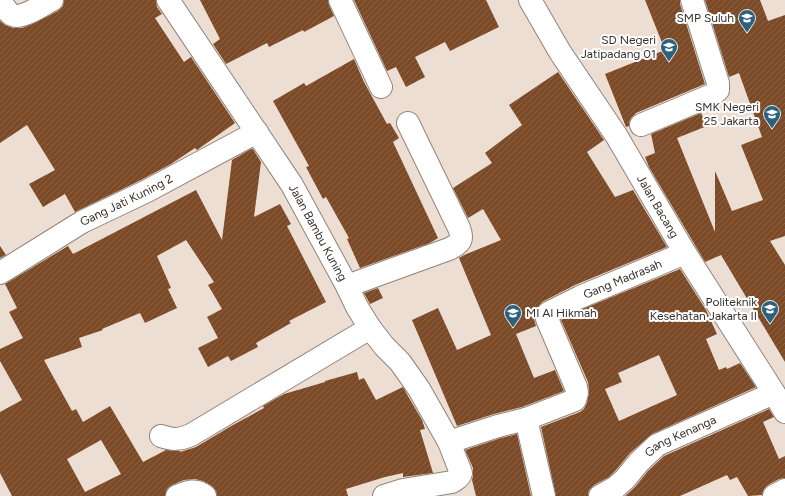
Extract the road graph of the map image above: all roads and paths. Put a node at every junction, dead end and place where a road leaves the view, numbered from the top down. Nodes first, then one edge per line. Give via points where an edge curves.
1 (0, 0) edge
2 (52, 0) edge
3 (168, 0) edge
4 (340, 0) edge
5 (530, 0) edge
6 (692, 0) edge
7 (381, 87) dead end
8 (408, 124) dead end
9 (641, 125) dead end
10 (257, 132) junction
11 (685, 253) junction
12 (0, 274) edge
13 (347, 286) junction
14 (370, 328) junction
15 (774, 393) junction
16 (785, 412) edge
17 (526, 419) junction
18 (161, 436) dead end
19 (449, 442) junction
20 (785, 490) edge
21 (177, 496) edge
22 (205, 496) edge
23 (384, 496) edge
24 (544, 496) edge
25 (600, 496) edge
26 (774, 496) edge

1 - 2 street via 9,13 15,16 26,14
3 - 10 street, Jalan Bambu Kuning
4 - 7 street
5 - 11 street, Jalan Bacang via 560,52 616,135
6 - 9 street via 718,90 712,95
8 - 13 street via 459,228 462,240 449,249
10 - 12 street, Gang Jati Kuning 2 via 147,191 82,222
10 - 13 street, Jalan Bambu Kuning via 292,186
11 - 15 street, Jalan Bacang
11 - 17 street, Gang Madrasah via 548,313 547,319 578,393 575,400
13 - 14 street, Jalan Bambu Kuning
14 - 18 street via 191,435 181,439
14 - 19 street, Jalan Bambu Kuning via 411,376
15 - 16 street, Jalan Bacang
15 - 25 street, Gang Kenanga via 656,445 625,479
17 - 19 street
17 - 24 street
19 - 23 street, Jalan Bambu Kuning via 461,472 460,477 452,482 403,490
20 - 26 street
21 - 22 street via 194,491

